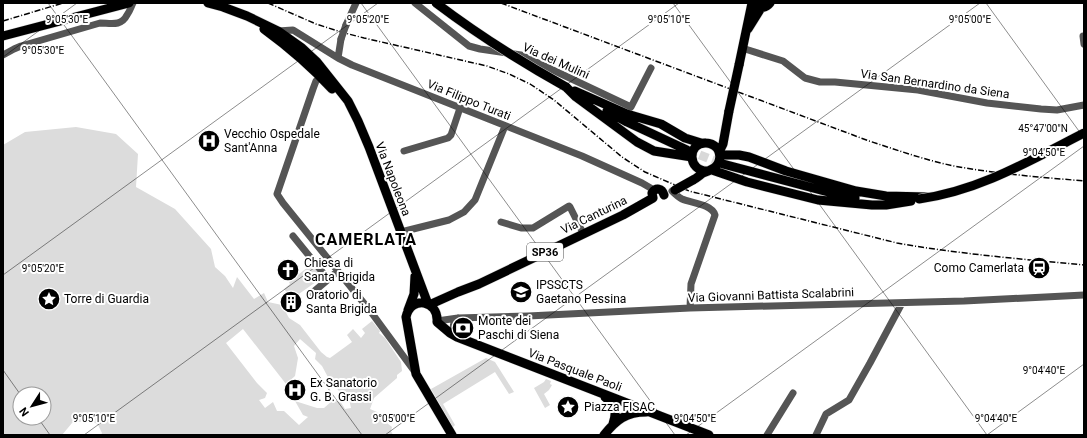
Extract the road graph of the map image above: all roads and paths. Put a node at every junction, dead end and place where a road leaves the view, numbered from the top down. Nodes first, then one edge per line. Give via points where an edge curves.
1 (129, 3) edge
2 (133, 3) edge
3 (208, 3) edge
4 (356, 3) edge
5 (415, 3) edge
6 (436, 3) edge
7 (763, 4) edge
8 (247, 16) junction
9 (278, 31) junction
10 (3, 36) edge
11 (1084, 36) edge
12 (1084, 44) edge
13 (742, 48) junction
14 (3, 55) edge
15 (338, 58) junction
16 (651, 68) dead end
17 (321, 77) junction
18 (334, 82) junction
19 (566, 87) junction
20 (1084, 105) edge
21 (460, 108) junction
22 (358, 121) junction
23 (505, 126) junction
24 (1084, 133) edge
25 (724, 135) junction
26 (704, 143) junction
27 (404, 151) dead end
28 (721, 157) junction
29 (691, 158) junction
30 (710, 170) junction
31 (693, 180) junction
32 (670, 192) junction
33 (653, 194) junction
34 (931, 198) junction
35 (886, 200) junction
36 (501, 222) dead end
37 (401, 232) junction
38 (583, 234) junction
39 (293, 236) dead end
40 (415, 269) junction
41 (338, 271) junction
42 (328, 279) junction
43 (311, 294) dead end
44 (1084, 295) edge
45 (902, 302) junction
46 (690, 308) junction
47 (407, 312) junction
48 (434, 312) junction
49 (458, 318) junction
50 (457, 337) junction
51 (416, 374) junction
52 (598, 392) junction
53 (793, 393) dead end
54 (649, 412) junction
55 (613, 424) junction
56 (452, 435) edge
57 (604, 435) edge
58 (709, 435) edge
59 (766, 435) edge
60 (816, 435) edge

1 - 10 main road
2 - 14 street via 126,18 119,23 100,23 21,46
3 - 8 main road, Via Napoleona
4 - 15 street, bridge via 341,39
5 - 16 street, Via dei Mulini via 469,46 521,56 631,107
6 - 19 main road, bridge via 508,54
7 - 13 main road via 745,34
8 - 9 main road, Via Napoleona via 270,30
8 - 17 main road, Via Napoleona via 296,53
9 - 15 street, Via Filippo Turati via 293,30
9 - 18 main road, Via Napoleona via 302,48
11 - 12 street
13 - 20 street, Via San Bernardino da Siena via 783,61 805,78 820,82 918,90 987,103 1041,109 1057,110
13 - 25 main road, bridge
15 - 21 street, Via Filippo Turati
17 - 18 main road, Via Napoleona
17 - 22 main road, Via Napoleona via 338,94
17 - 41 street via 313,89 277,194
18 - 22 main road, Via Napoleona
19 - 26 main road via 627,114 661,124 685,138
19 - 29 main road
19 - 29 main road via 637,142 654,151
21 - 23 street, Via Filippo Turati
21 - 27 street via 448,138
22 - 37 main road, Via Napoleona
23 - 33 street, Via Filippo Turati via 610,168 642,183
23 - 37 street via 475,200 464,212 449,220
24 - 34 main road, bridge via 998,176
25 - 26 main road
25 - 28 main road
26 - 28 main road via 715,146
26 - 29 main road via 694,149
28 - 30 main road via 716,167
28 - 35 main road via 832,193 853,198
28 - 35 main road via 749,157 786,171
29 - 30 main road via 701,170
29 - 31 main road via 695,175
30 - 31 main road
30 - 35 main road via 818,200 872,205
31 - 32 main road, bridge
32 - 33 main road, Via Canturina via 660,201 656,201
32 - 46 street via 712,209 716,214 691,284
33 - 38 main road, Via Canturina / SP36 via 642,205
34 - 35 main road, bridge
34 - 35 main road, bridge
36 - 38 street via 521,228 533,228 569,206
37 - 40 main road, Via Napoleona
38 - 48 main road, Via Canturina / SP36 via 480,284 458,292
39 - 42 street via 311,252
40 - 47 main road, Via Napoleona via 414,294
40 - 48 main road, Via Napoleona
41 - 42 street
41 - 51 street
42 - 43 street
44 - 45 street, Via Giovanni Battista Scalabrini
45 - 46 street, Via Giovanni Battista Scalabrini
45 - 60 street via 849,400 826,414
46 - 49 street, Via Giovanni Battista Scalabrini
47 - 48 main road, Via Canturina via 419,303
47 - 51 main road
48 - 49 street, Via Giovanni Battista Scalabrini
48 - 50 main road, Via Pasquale Paoli via 450,333
49 - 50 street via 453,325
50 - 52 main road, Via Pasquale Paoli
51 - 56 main road
52 - 54 main road, Via Pasquale Paoli
52 - 55 main road via 614,405
53 - 59 street
54 - 55 main road via 635,412
54 - 58 main road, Via Pasquale Paoli
55 - 57 main road

